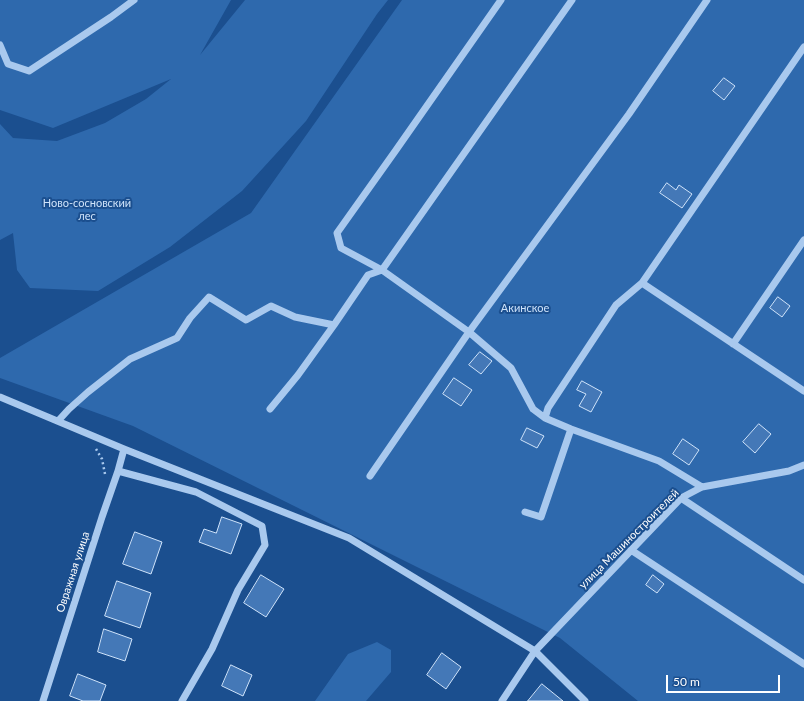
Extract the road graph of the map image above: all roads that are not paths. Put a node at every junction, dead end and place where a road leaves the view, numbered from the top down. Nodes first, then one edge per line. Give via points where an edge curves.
1 (134, 0) edge
2 (501, 0) edge
3 (572, 0) edge
4 (707, 0) edge
5 (0, 45) edge
6 (804, 47) edge
7 (804, 240) edge
8 (382, 270) junction
9 (642, 283) junction
10 (334, 325) junction
11 (469, 332) junction
12 (733, 344) junction
13 (804, 391) edge
14 (0, 397) edge
15 (270, 409) dead end
16 (546, 418) junction
17 (58, 421) junction
18 (571, 430) junction
19 (124, 449) junction
20 (804, 465) edge
21 (118, 472) junction
22 (370, 476) dead end
23 (702, 487) junction
24 (681, 498) junction
25 (525, 512) dead end
26 (631, 550) junction
27 (804, 580) edge
28 (535, 650) junction
29 (804, 664) edge
30 (43, 701) edge
31 (182, 701) edge
32 (502, 701) edge
33 (585, 701) edge

1 - 5 street via 29,71 8,64
2 - 8 street via 336,233 341,248
3 - 8 street
4 - 11 street via 629,114
6 - 9 street
7 - 12 street
8 - 10 street via 368,274
8 - 11 street
9 - 12 street
9 - 16 street via 616,305 548,408
10 - 15 street
10 - 17 street via 295,317 271,306 246,320 209,297 190,318 177,338 130,359 88,392
11 - 16 street via 511,368 533,409
11 - 22 street
12 - 13 street
14 - 17 street
16 - 18 street
17 - 19 street
18 - 23 street via 659,461
18 - 25 street via 541,518
19 - 21 street, Овражная улица
19 - 28 street via 349,538
20 - 23 street, улица Машиностроителей via 789,471
21 - 30 street, Овражная улица
21 - 31 street via 196,492 262,526 265,545 238,590 212,649
23 - 24 street, улица Машиностроителей
24 - 26 street, улица Машиностроителей
24 - 27 street
26 - 28 street, улица Машиностроителей
26 - 29 street
28 - 32 street, улица Машиностроителей
28 - 33 street

